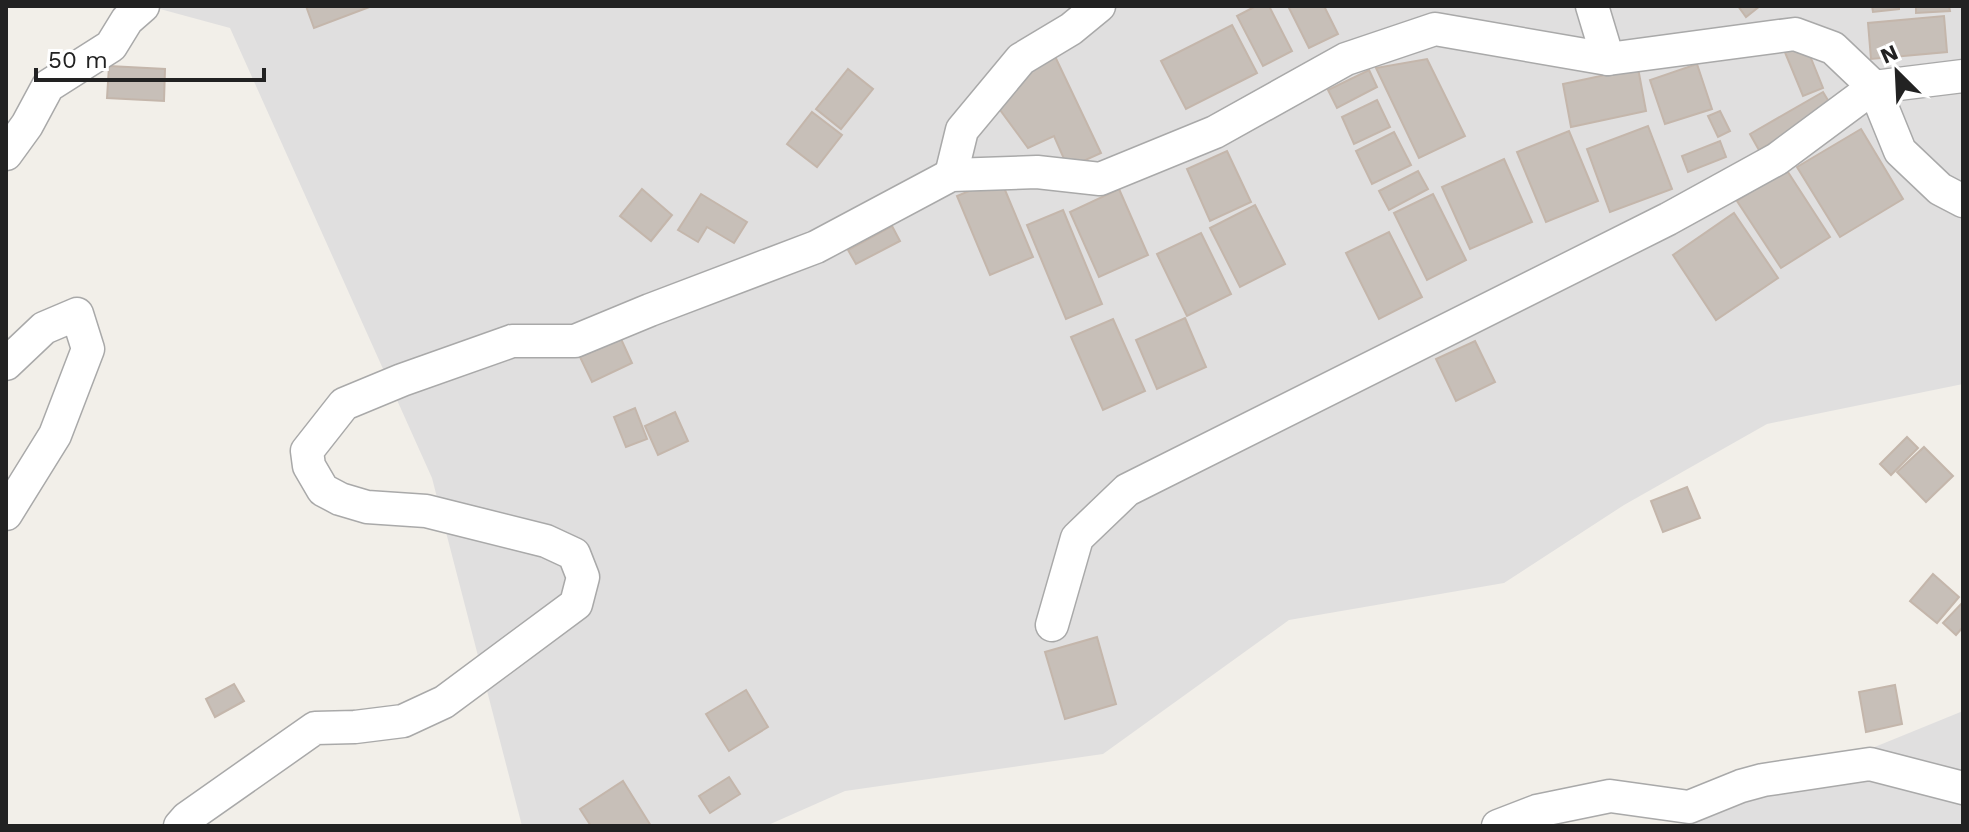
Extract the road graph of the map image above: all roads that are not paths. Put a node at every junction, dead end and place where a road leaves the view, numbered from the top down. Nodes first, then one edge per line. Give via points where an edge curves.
1 (143, 6) edge
2 (1099, 6) edge
3 (1592, 6) edge
4 (1425, 17) edge
5 (1608, 59) junction
6 (1963, 76) edge
7 (1874, 87) junction
8 (6, 154) edge
9 (951, 175) junction
10 (1963, 201) edge
11 (20, 337) edge
12 (6, 364) edge
13 (6, 514) edge
14 (1052, 625) dead end
15 (1963, 788) edge
16 (1687, 816) edge
17 (180, 826) edge
18 (1498, 826) edge

1 - 8 street via 111,46 48,86
2 - 9 street via 1021,59 962,130
3 - 5 street
4 - 5 street
4 - 9 street via 1215,132 1100,179 1037,172
5 - 7 street via 1795,34 1833,48
6 - 7 street
7 - 10 street via 1900,151 1940,189
7 - 14 street via 1777,159 1668,219 1127,490 1077,538
9 - 17 street via 816,247 575,341 512,341 344,404 307,451 323,490 367,507 426,511 546,541 574,554 583,577 576,604 444,702 403,721 315,728
11 - 12 street
11 - 13 street via 77,314 88,349 55,435
15 - 16 street via 1870,764 1741,786
16 - 18 street via 1610,796 1537,811

